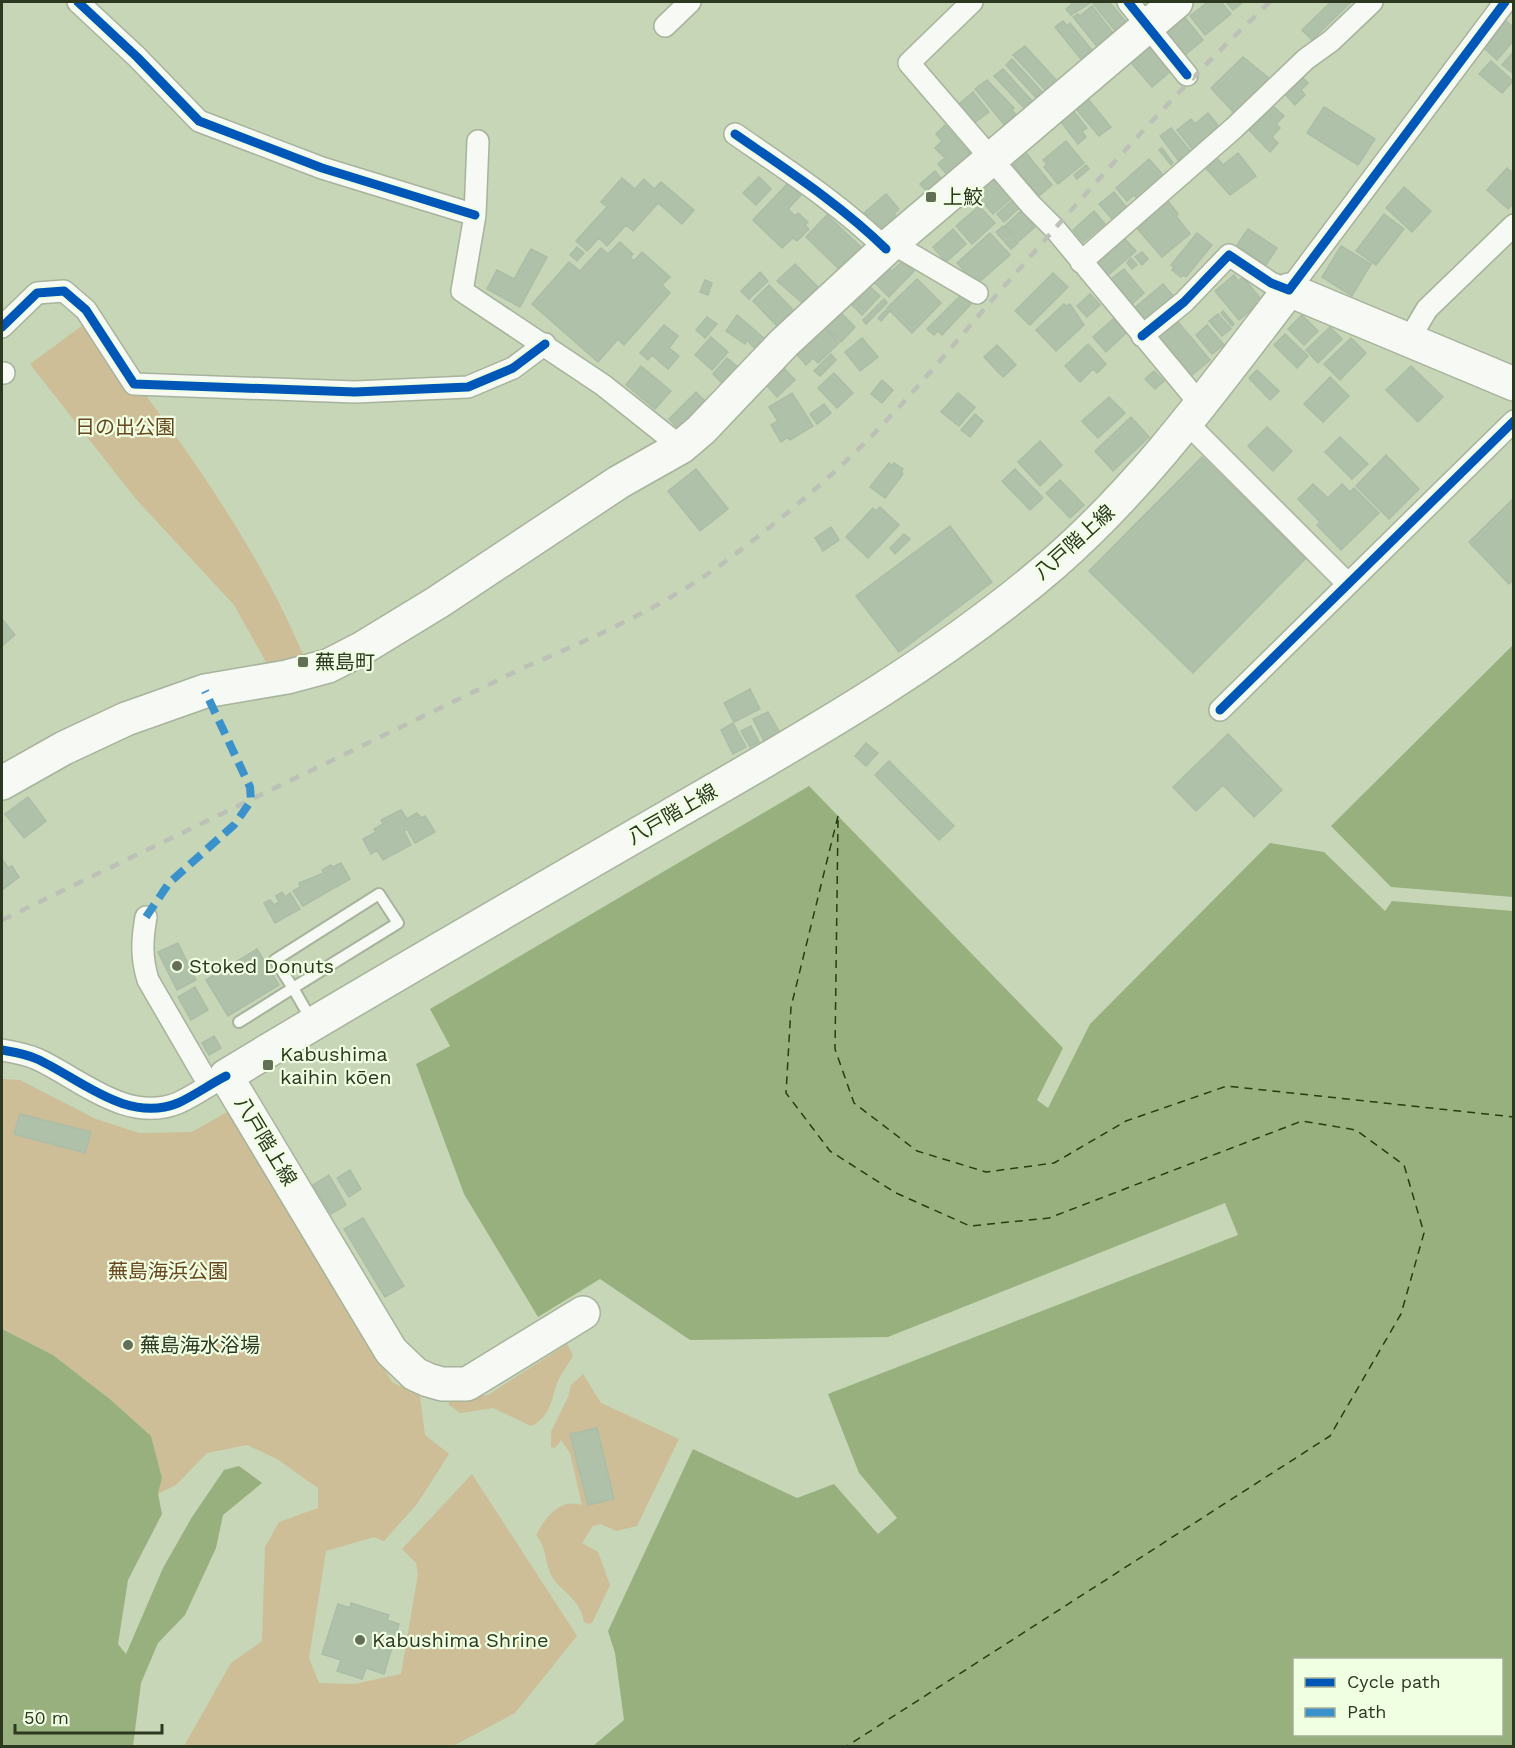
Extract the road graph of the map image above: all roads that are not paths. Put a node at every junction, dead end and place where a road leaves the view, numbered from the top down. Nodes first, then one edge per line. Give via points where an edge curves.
1 (78, 2) edge
2 (690, 2) edge
3 (1176, 2) edge
4 (1372, 2) edge
5 (1505, 2) edge
6 (968, 3) edge
7 (1138, 13) edge
8 (665, 26) dead end
9 (1187, 75) dead end
10 (735, 134) dead end
11 (478, 141) dead end
12 (992, 160) junction
13 (475, 215) junction
14 (1514, 225) edge
15 (889, 246) junction
16 (1081, 262) junction
17 (1289, 290) junction
18 (977, 292) dead end
19 (2, 327) edge
20 (1142, 336) junction
21 (1408, 341) junction
22 (545, 344) junction
23 (1514, 384) edge
24 (1194, 415) junction
25 (1514, 421) edge
26 (681, 447) junction
27 (1347, 583) junction
28 (1220, 710) dead end
29 (2, 783) edge
30 (146, 918) dead end
31 (292, 988) junction
32 (239, 1022) dead end
33 (314, 1024) junction
34 (2, 1050) edge
35 (217, 1081) junction
36 (583, 1313) dead end

1 - 13 street via 199,121 322,168
2 - 8 street
3 - 7 main road
4 - 16 street
5 - 17 street
6 - 12 street via 909,63
7 - 9 street
7 - 12 main road
10 - 15 street
11 - 13 street
12 - 15 main road
12 - 16 street
13 - 22 street via 462,291
14 - 21 street via 1427,309
15 - 18 street
15 - 26 main road via 784,343
16 - 20 street
17 - 20 street via 1271,283 1229,255 1184,302
17 - 21 main road
17 - 24 main road, 八戸階上線
19 - 22 street via 37,293 64,291 86,310 134,384 344,392 468,387 513,368
20 - 24 street
21 - 23 main road
22 - 26 street
24 - 27 street
24 - 33 main road, 八戸階上線 via 1110,511 1052,564 932,657
25 - 27 street
26 - 29 main road via 619,482 438,602 353,653 306,672 205,691 126,719
27 - 28 street
30 - 35 street via 142,960 148,980
31 - 31 lane via 275,960 379,894 398,923
31 - 32 lane
31 - 33 lane
33 - 35 main road, 八戸階上線
34 - 35 street via 38,1059 94,1091 121,1103 143,1107 177,1104
35 - 36 main road, 八戸階上線 via 391,1351 415,1374 442,1384 467,1384

